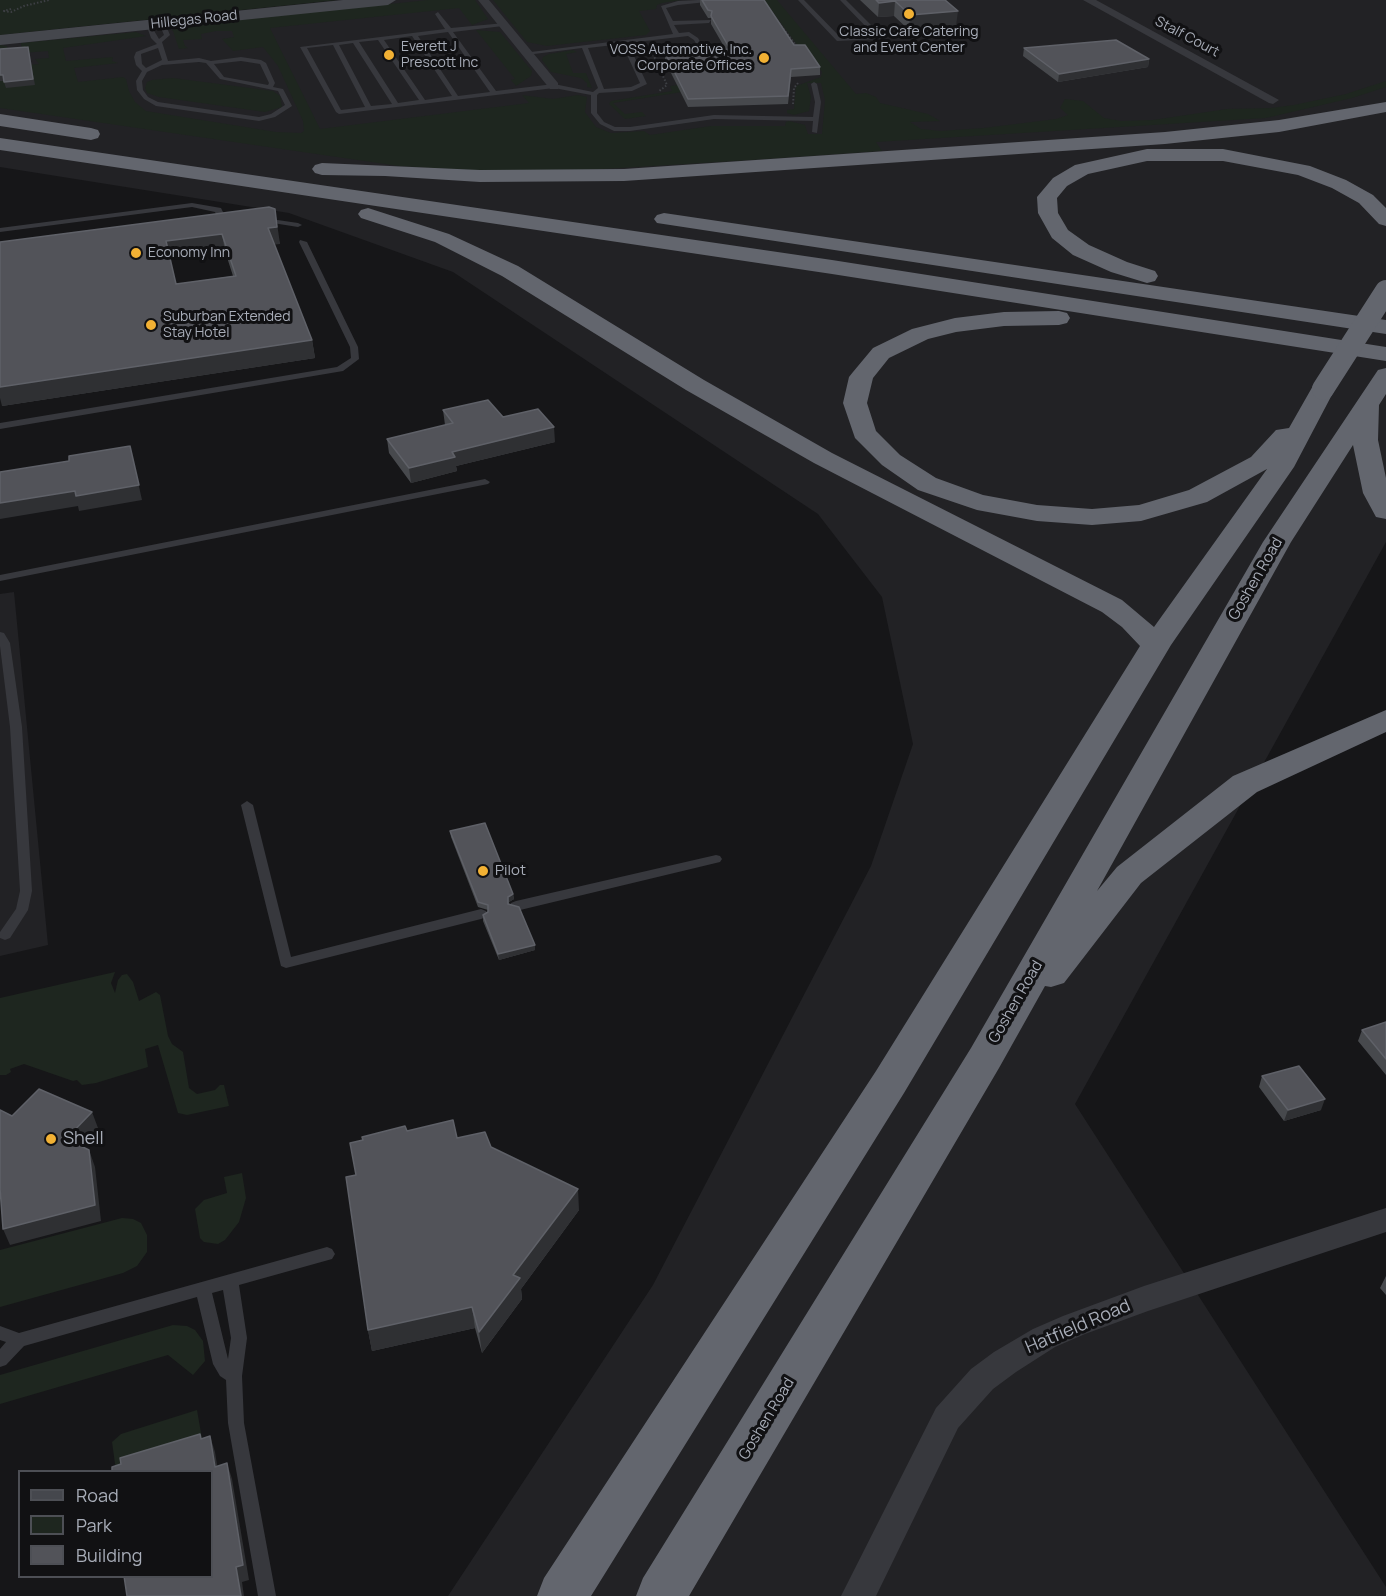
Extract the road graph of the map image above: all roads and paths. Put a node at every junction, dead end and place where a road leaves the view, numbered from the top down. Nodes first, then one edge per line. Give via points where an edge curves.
1 (49, 0) edge
2 (388, 0) edge
3 (483, 0) edge
4 (723, 0) edge
5 (801, 0) edge
6 (843, 0) edge
7 (1088, 0) edge
8 (11, 9) dead end
9 (438, 14) dead end
10 (709, 21) edge
11 (778, 21) edge
12 (670, 23) junction
13 (155, 24) junction
14 (503, 24) junction
15 (450, 30) junction
16 (414, 34) junction
17 (676, 36) junction
18 (790, 37) junction
19 (380, 38) junction
20 (784, 38) edge
21 (0, 40) edge
22 (355, 41) junction
23 (624, 41) junction
24 (334, 43) junction
25 (160, 44) junction
26 (584, 46) junction
27 (651, 50) dead end
28 (802, 50) edge
29 (526, 53) junction
30 (707, 58) edge
31 (161, 63) junction
32 (210, 63) junction
33 (133, 69) dead end
34 (143, 69) junction
35 (802, 82) edge
36 (814, 84) dead end
37 (554, 86) junction
38 (270, 87) junction
39 (784, 89) edge
40 (794, 89) junction
41 (494, 93) junction
42 (597, 93) junction
43 (657, 93) dead end
44 (456, 98) junction
45 (1273, 100) dead end
46 (423, 102) junction
47 (396, 105) junction
48 (1386, 107) edge
49 (369, 108) junction
50 (791, 109) edge
51 (816, 119) junction
52 (0, 120) edge
53 (815, 132) dead end
54 (105, 136) dead end
55 (0, 144) edge
56 (299, 165) dead end
57 (322, 169) junction
58 (236, 178) junction
59 (511, 196) dead end
60 (641, 215) dead end
61 (234, 219) edge
62 (255, 219) edge
63 (223, 220) junction
64 (1386, 220) edge
65 (212, 221) edge
66 (298, 225) dead end
67 (0, 230) edge
68 (303, 242) dead end
69 (1386, 291) edge
70 (1219, 301) junction
71 (1205, 326) junction
72 (1386, 327) edge
73 (1386, 354) edge
74 (1386, 375) edge
75 (1320, 393) junction
76 (1370, 401) junction
77 (0, 426) edge
78 (485, 482) dead end
79 (1386, 511) edge
80 (0, 578) edge
81 (0, 634) edge
82 (1156, 645) junction
83 (1386, 720) edge
84 (247, 805) dead end
85 (716, 859) dead end
86 (516, 906) edge
87 (481, 914) edge
88 (5, 935) dead end
89 (985, 1058) junction
90 (1386, 1220) edge
91 (327, 1254) dead end
92 (230, 1281) junction
93 (203, 1288) junction
94 (0, 1334) edge
95 (19, 1340) junction
96 (0, 1360) edge
97 (234, 1376) junction
98 (267, 1596) edge
99 (562, 1596) edge
100 (661, 1596) edge
101 (858, 1596) edge

1 - 8 path via 4,11
2 - 13 main road, Hillegas Road
3 - 14 street
4 - 12 lane via 666,5 663,9
5 - 6 lane via 839,40 880,37
7 - 45 street, Stalf Court
9 - 15 lane
10 - 12 lane
11 - 18 path
12 - 17 lane
13 - 21 main road, Hillegas Road
13 - 25 lane via 154,38
13 - 25 lane via 167,35
14 - 15 lane
14 - 29 street
15 - 16 lane
15 - 41 lane
16 - 19 lane
16 - 44 lane
17 - 23 lane
17 - 30 lane via 692,35
18 - 20 path
18 - 28 path
19 - 22 lane
19 - 46 lane
22 - 24 lane
22 - 47 lane
23 - 26 lane
23 - 42 lane via 644,84
24 - 49 lane
24 - 49 lane via 303,47 339,112
25 - 31 lane via 165,57
25 - 34 lane via 138,53
26 - 29 lane
26 - 42 lane
27 - 43 path via 667,85
29 - 37 street
31 - 32 lane
31 - 34 lane
32 - 38 lane via 222,78
32 - 38 lane via 259,61 272,83
33 - 34 lane
34 - 38 lane via 140,90 156,104 235,117 267,119 290,106 281,90
35 - 40 path
36 - 51 lane via 818,96
37 - 41 lane
37 - 42 lane
39 - 40 path
40 - 50 path
41 - 44 lane
42 - 51 lane via 594,112 602,123 614,129 708,117
44 - 46 lane
46 - 47 lane
47 - 49 lane
48 - 57 highway via 1279,126 1165,138 624,175 480,176
51 - 53 lane
52 - 54 highway
55 - 58 highway
56 - 57 highway
57 - 59 highway
58 - 71 highway
58 - 82 highway via 378,216 442,238 510,271 823,458 1112,606
60 - 70 highway
61 - 63 lane
62 - 66 lane
63 - 65 lane
63 - 67 lane via 218,210 192,205
64 - 70 highway via 1366,199 1339,184 1303,170 1223,155 1147,155 1115,160 1082,169 1060,182 1047,197 1048,213 1059,234 1082,250 1119,267
68 - 77 lane via 354,347 355,359 340,369
69 - 75 highway, bridge
70 - 72 highway
71 - 73 highway
71 - 75 highway via 1054,318 955,325 920,334 881,353 861,377 855,403 864,433 891,460 927,484 977,502 1037,513 1092,517 1141,513 1198,496 1260,462
74 - 76 highway, Goshen Road
75 - 82 highway via 1281,466
76 - 79 highway via 1365,440 1376,493
76 - 89 highway, Goshen Road via 1277,542
78 - 80 lane
81 - 88 lane via 5,643 16,727 26,853 22,910
82 - 99 highway via 890,1082
83 - 89 highway via 1245,784 1129,875
84 - 87 lane via 286,963
85 - 86 lane
89 - 100 highway, Goshen Road
90 - 101 street, Hatfield Road via 1074,1325 1005,1362 947,1418
91 - 92 lane
92 - 93 lane
92 - 97 lane via 239,1338
93 - 95 lane
93 - 97 lane via 221,1364
94 - 95 lane
95 - 96 lane
97 - 98 lane via 236,1423

